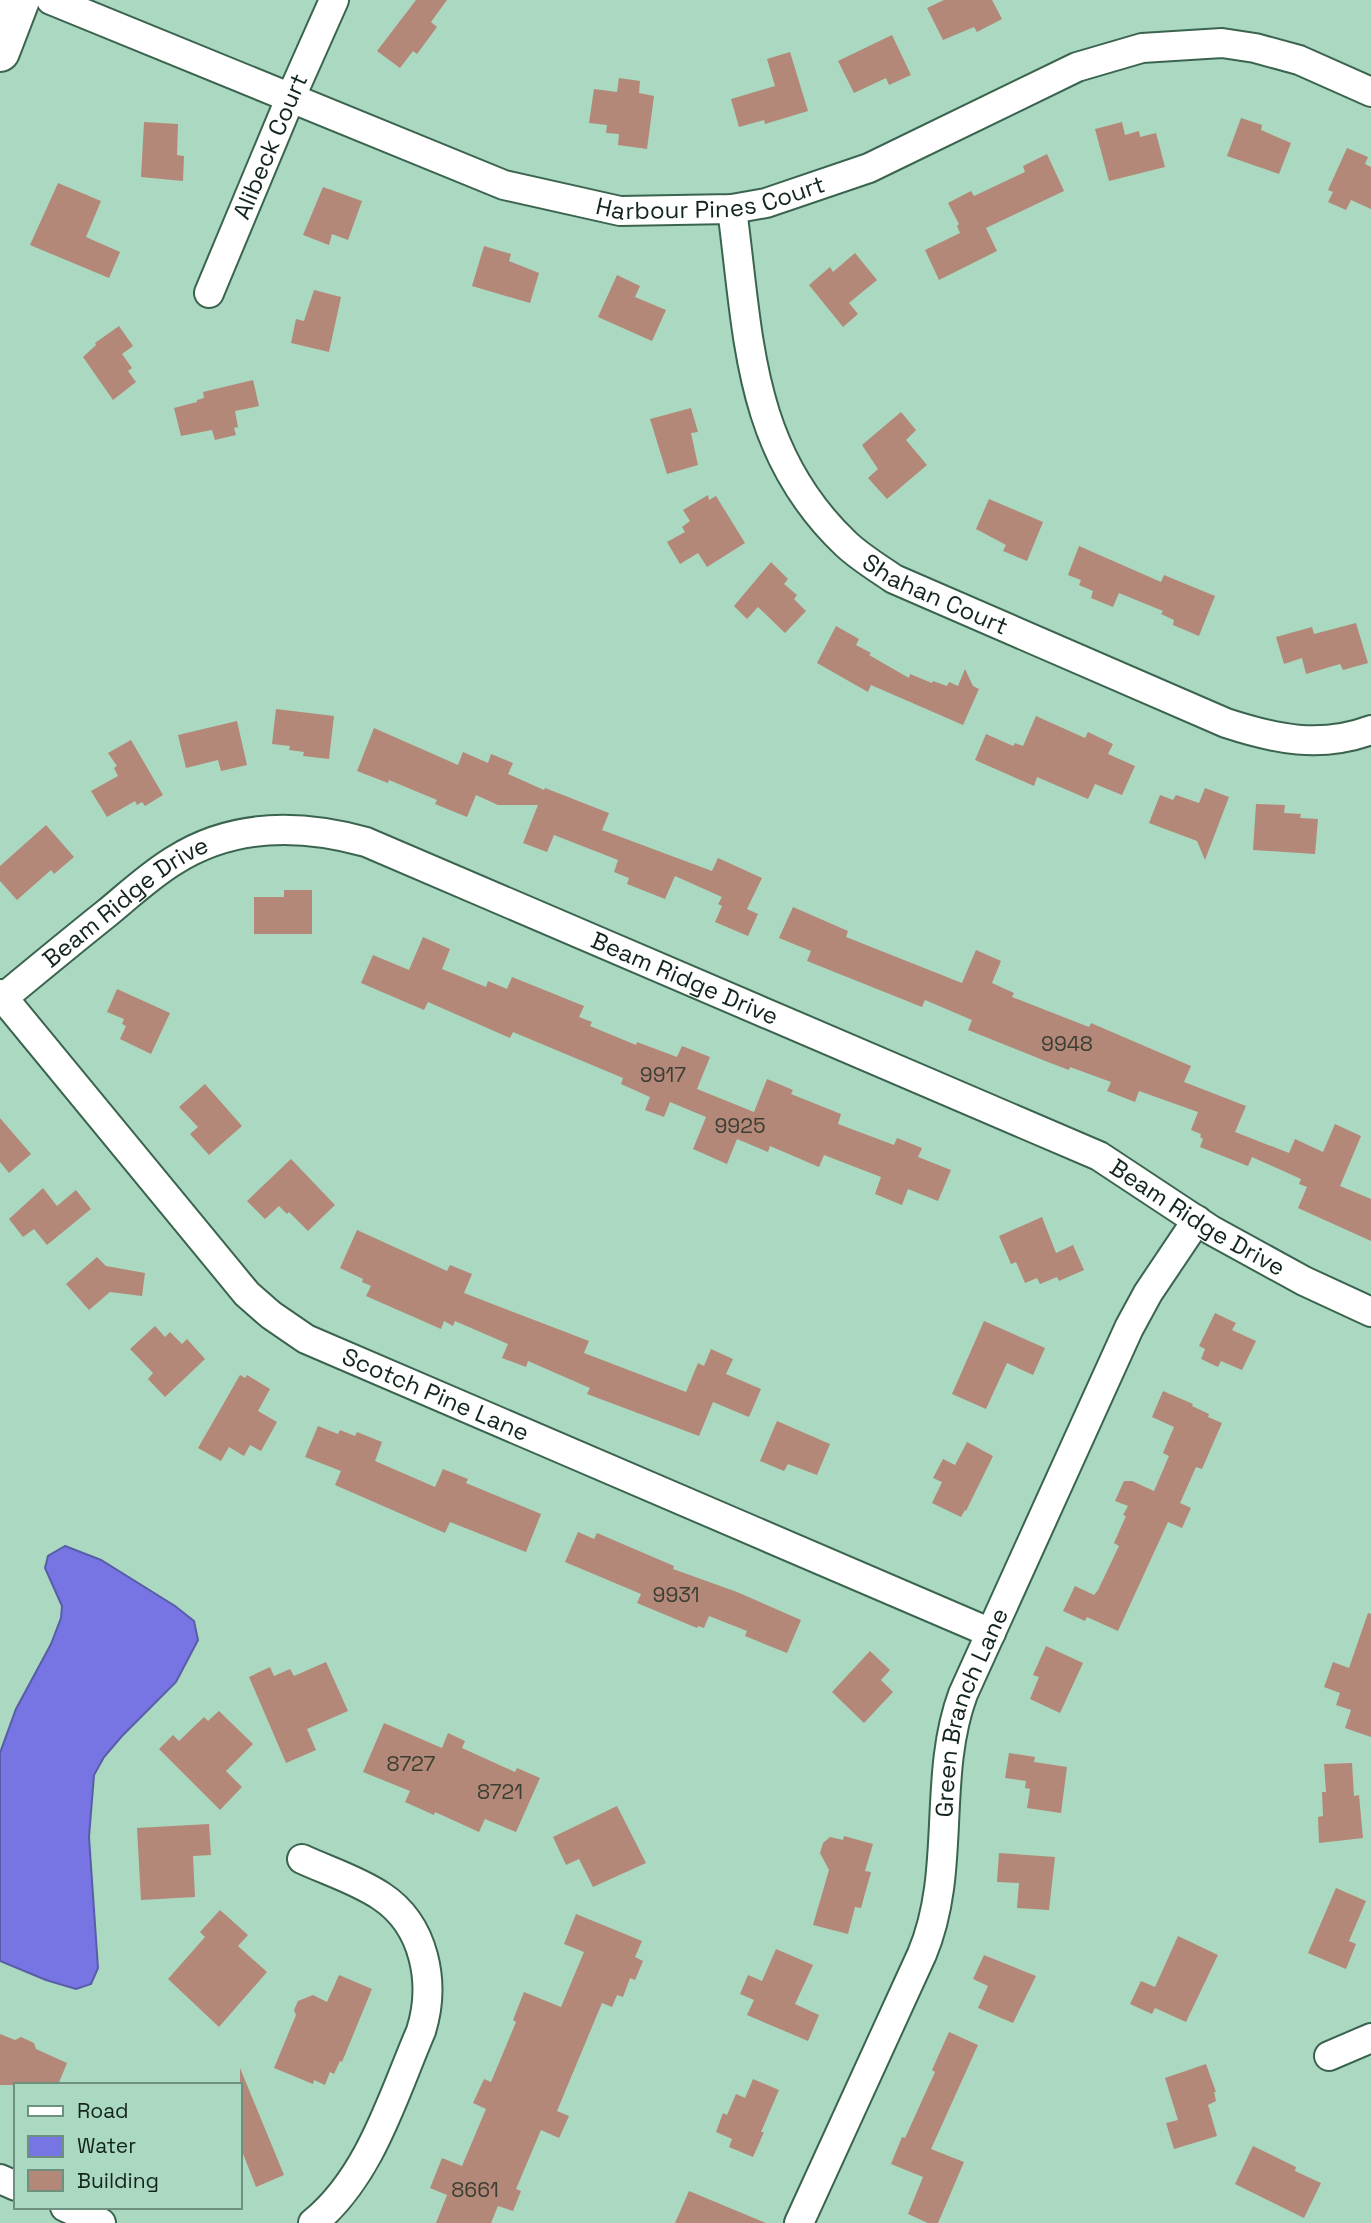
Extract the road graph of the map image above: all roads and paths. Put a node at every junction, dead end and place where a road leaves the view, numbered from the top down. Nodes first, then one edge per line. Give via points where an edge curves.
1 (20, 0) edge
2 (51, 0) edge
3 (334, 0) edge
4 (0, 52) edge
5 (1371, 92) edge
6 (290, 99) junction
7 (732, 209) junction
8 (209, 293) dead end
9 (1371, 730) edge
10 (2, 996) edge
11 (1197, 1220) junction
12 (1371, 1312) edge
13 (991, 1633) junction
14 (302, 1859) dead end
15 (1371, 2038) edge
16 (1329, 2056) dead end
17 (70, 2209) edge
18 (101, 2223) edge
19 (313, 2223) edge
20 (799, 2223) edge

1 - 4 street
2 - 6 street, Harbour Pines Court
3 - 6 street, Alibeck Court
5 - 7 street, Harbour Pines Court via 1299,60 1255,48 1222,43 1142,48 1077,67 869,168 766,203
6 - 7 street, Harbour Pines Court via 504,185 620,211
6 - 8 street, Alibeck Court
7 - 9 street, Shahan Court via 760,403 796,485 848,545 894,579 1226,723 1269,737 1304,740
10 - 11 street, Beam Ridge Drive via 186,854 263,830 332,833 366,842 1099,1156
10 - 13 street, Scotch Pine Lane via 247,1294 306,1339
11 - 12 street, Beam Ridge Drive via 1293,1275
11 - 13 street, Green Branch Lane via 1129,1328
13 - 20 street, Green Branch Lane via 952,1730 940,1888 928,1940
14 - 19 street via 367,1887 394,1908 418,1941 428,1987 421,2031 366,2159 345,2192
15 - 16 street
17 - 18 street

